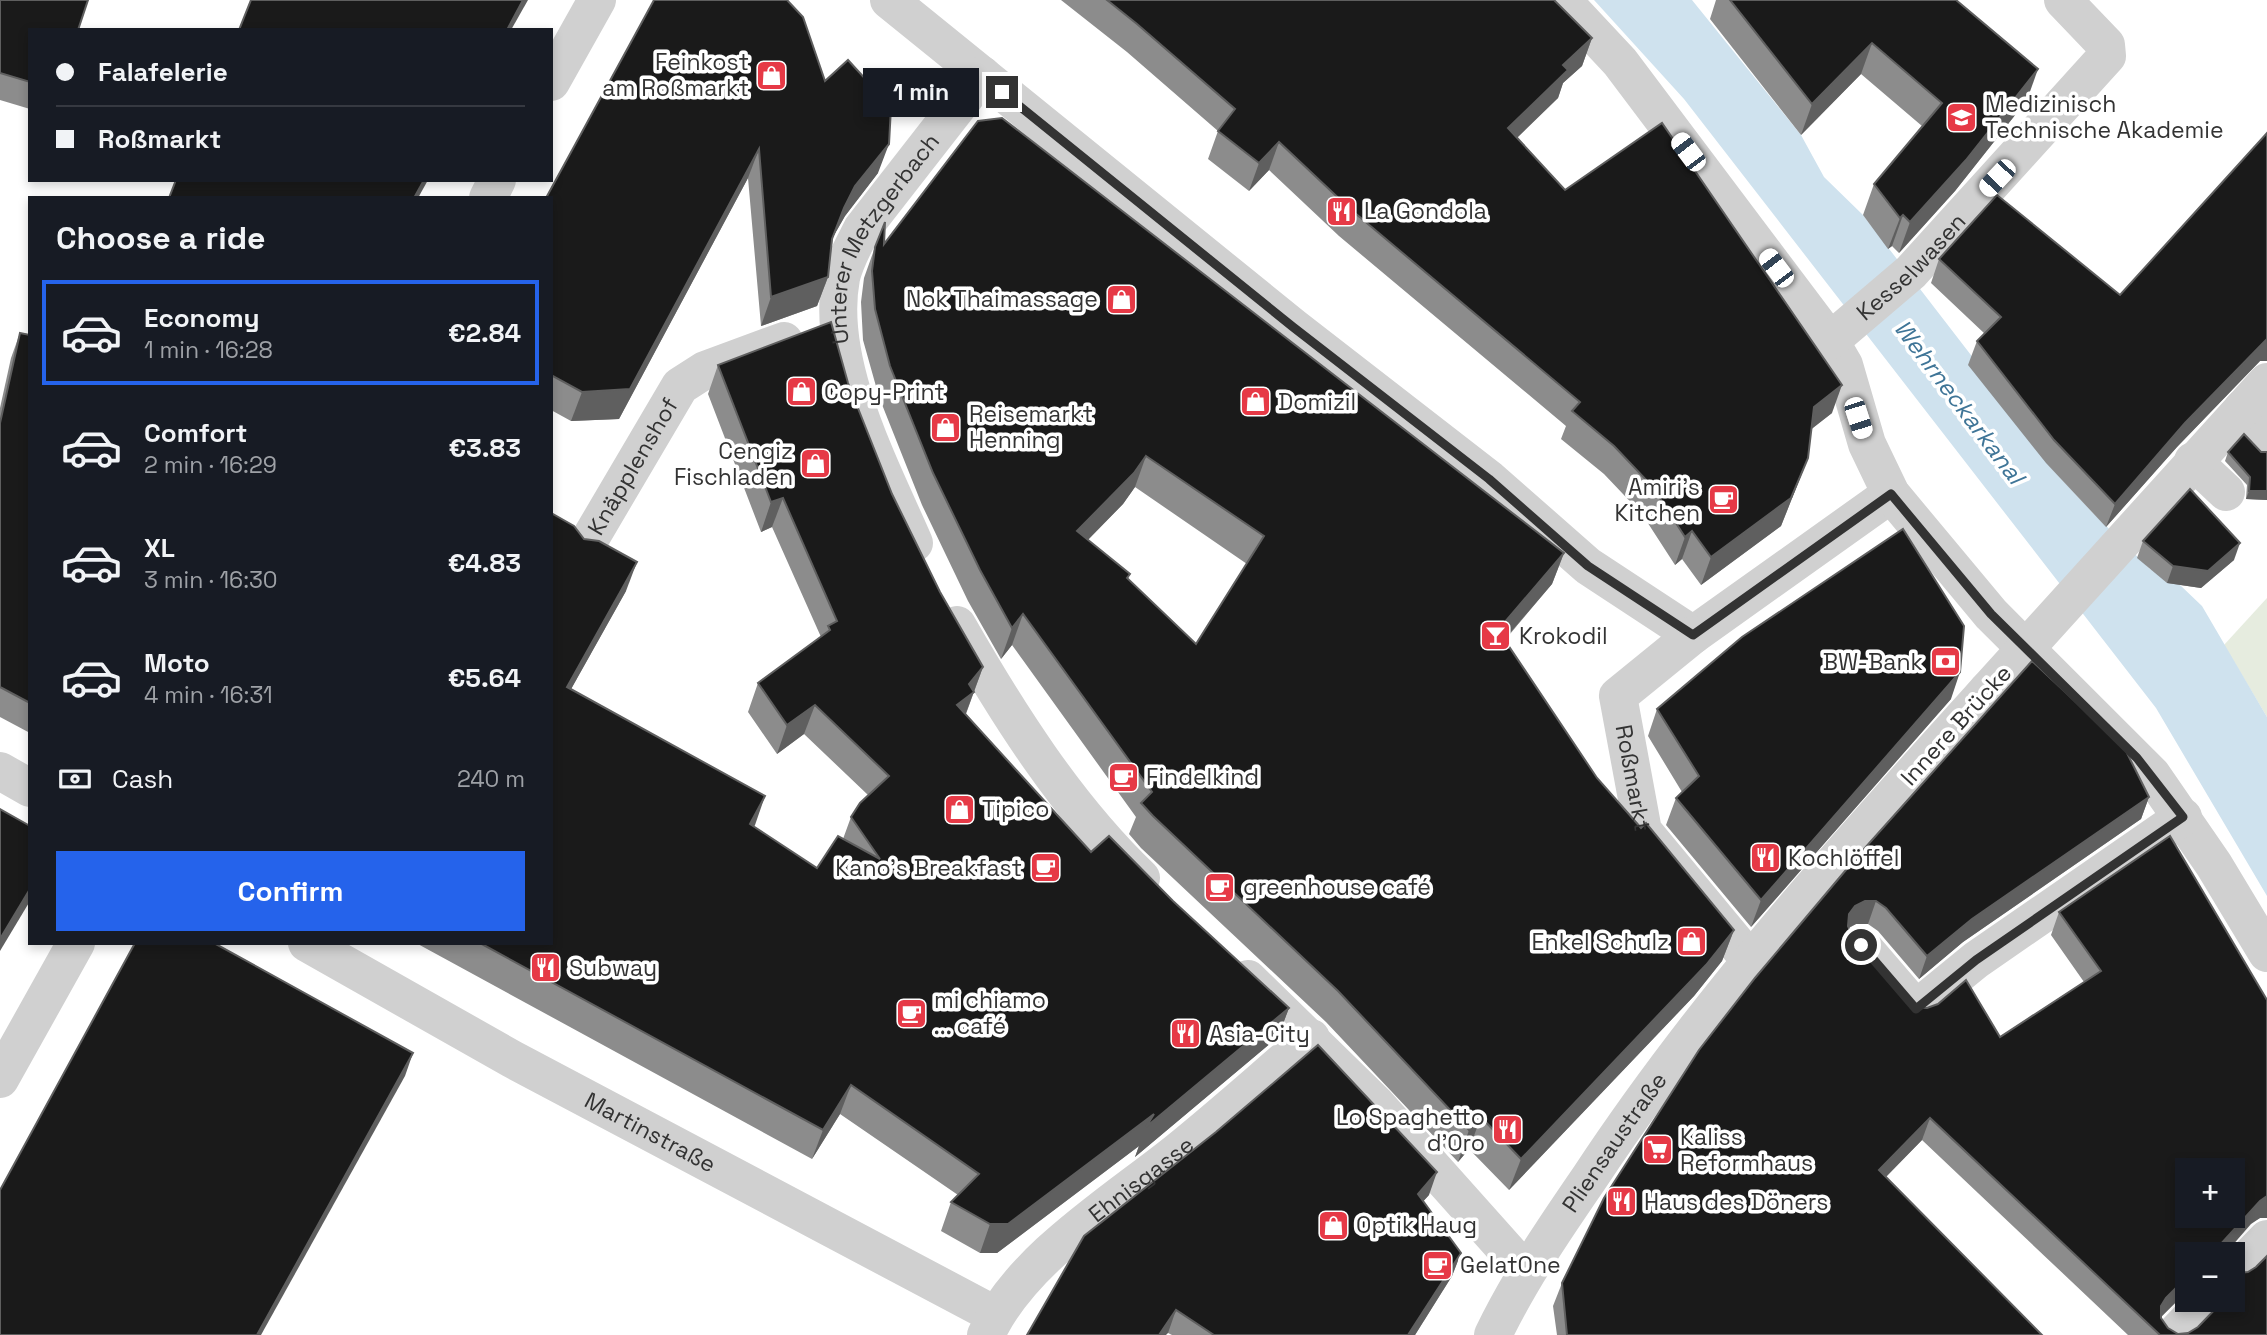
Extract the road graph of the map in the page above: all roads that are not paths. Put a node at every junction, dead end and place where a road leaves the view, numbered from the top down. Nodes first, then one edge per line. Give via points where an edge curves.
1 (597, 0) edge
2 (889, 0) edge
3 (1562, 0) edge
4 (2063, 0) edge
5 (982, 75) junction
6 (553, 78) edge
7 (839, 321) junction
8 (1841, 332) junction
9 (2255, 395) edge
10 (2267, 441) edge
11 (2193, 461) junction
12 (2226, 492) dead end
13 (1891, 494) junction
14 (584, 549) edge
15 (1693, 635) junction
16 (0, 771) edge
17 (28, 787) edge
18 (2183, 817) junction
19 (1161, 898) edge
20 (75, 945) edge
21 (311, 945) edge
22 (1861, 945) edge
23 (2267, 953) edge
24 (1221, 954) edge
25 (1750, 960) junction
26 (1311, 1038) junction
27 (0, 1079) edge
28 (2267, 1239) edge
29 (2245, 1262) edge
30 (1527, 1272) junction
31 (2196, 1312) edge
32 (991, 1325) edge
33 (1505, 1330) edge
34 (2174, 1335) edge

1 - 6 street
2 - 5 street
3 - 8 street via 1619,62
4 - 8 street, Kesselwasen via 2106,45 2107,56 1911,272
5 - 7 street, Unterer Metzgerbach via 862,229 842,276
5 - 15 street via 1489,479 1588,566
7 - 14 street, Knäpplenshof via 705,370 680,386
7 - 19 street, Unterer Metzgerbach via 862,419 937,589 1003,703 1073,802
8 - 13 street via 1844,365 1867,444
9 - 10 street, Innere Brücke
9 - 11 street, Innere Brücke, bridge
11 - 12 street
11 - 25 street, Innere Brücke, bridge via 1805,892
13 - 15 street, Roßmarkt
13 - 18 street via 1991,614 2137,758
15 - 25 street, Roßmarkt via 1618,696 1643,831
16 - 17 street
18 - 22 street via 1976,960 1916,1009
18 - 23 street
20 - 27 street
21 - 32 street, Martinstraße
24 - 26 street
25 - 30 street, Pliensaustraße via 1641,1100
26 - 30 street
26 - 32 street, Ehnisgasse via 1050,1252 1016,1285
28 - 29 street
30 - 33 street, Pliensaustraße
31 - 34 street

